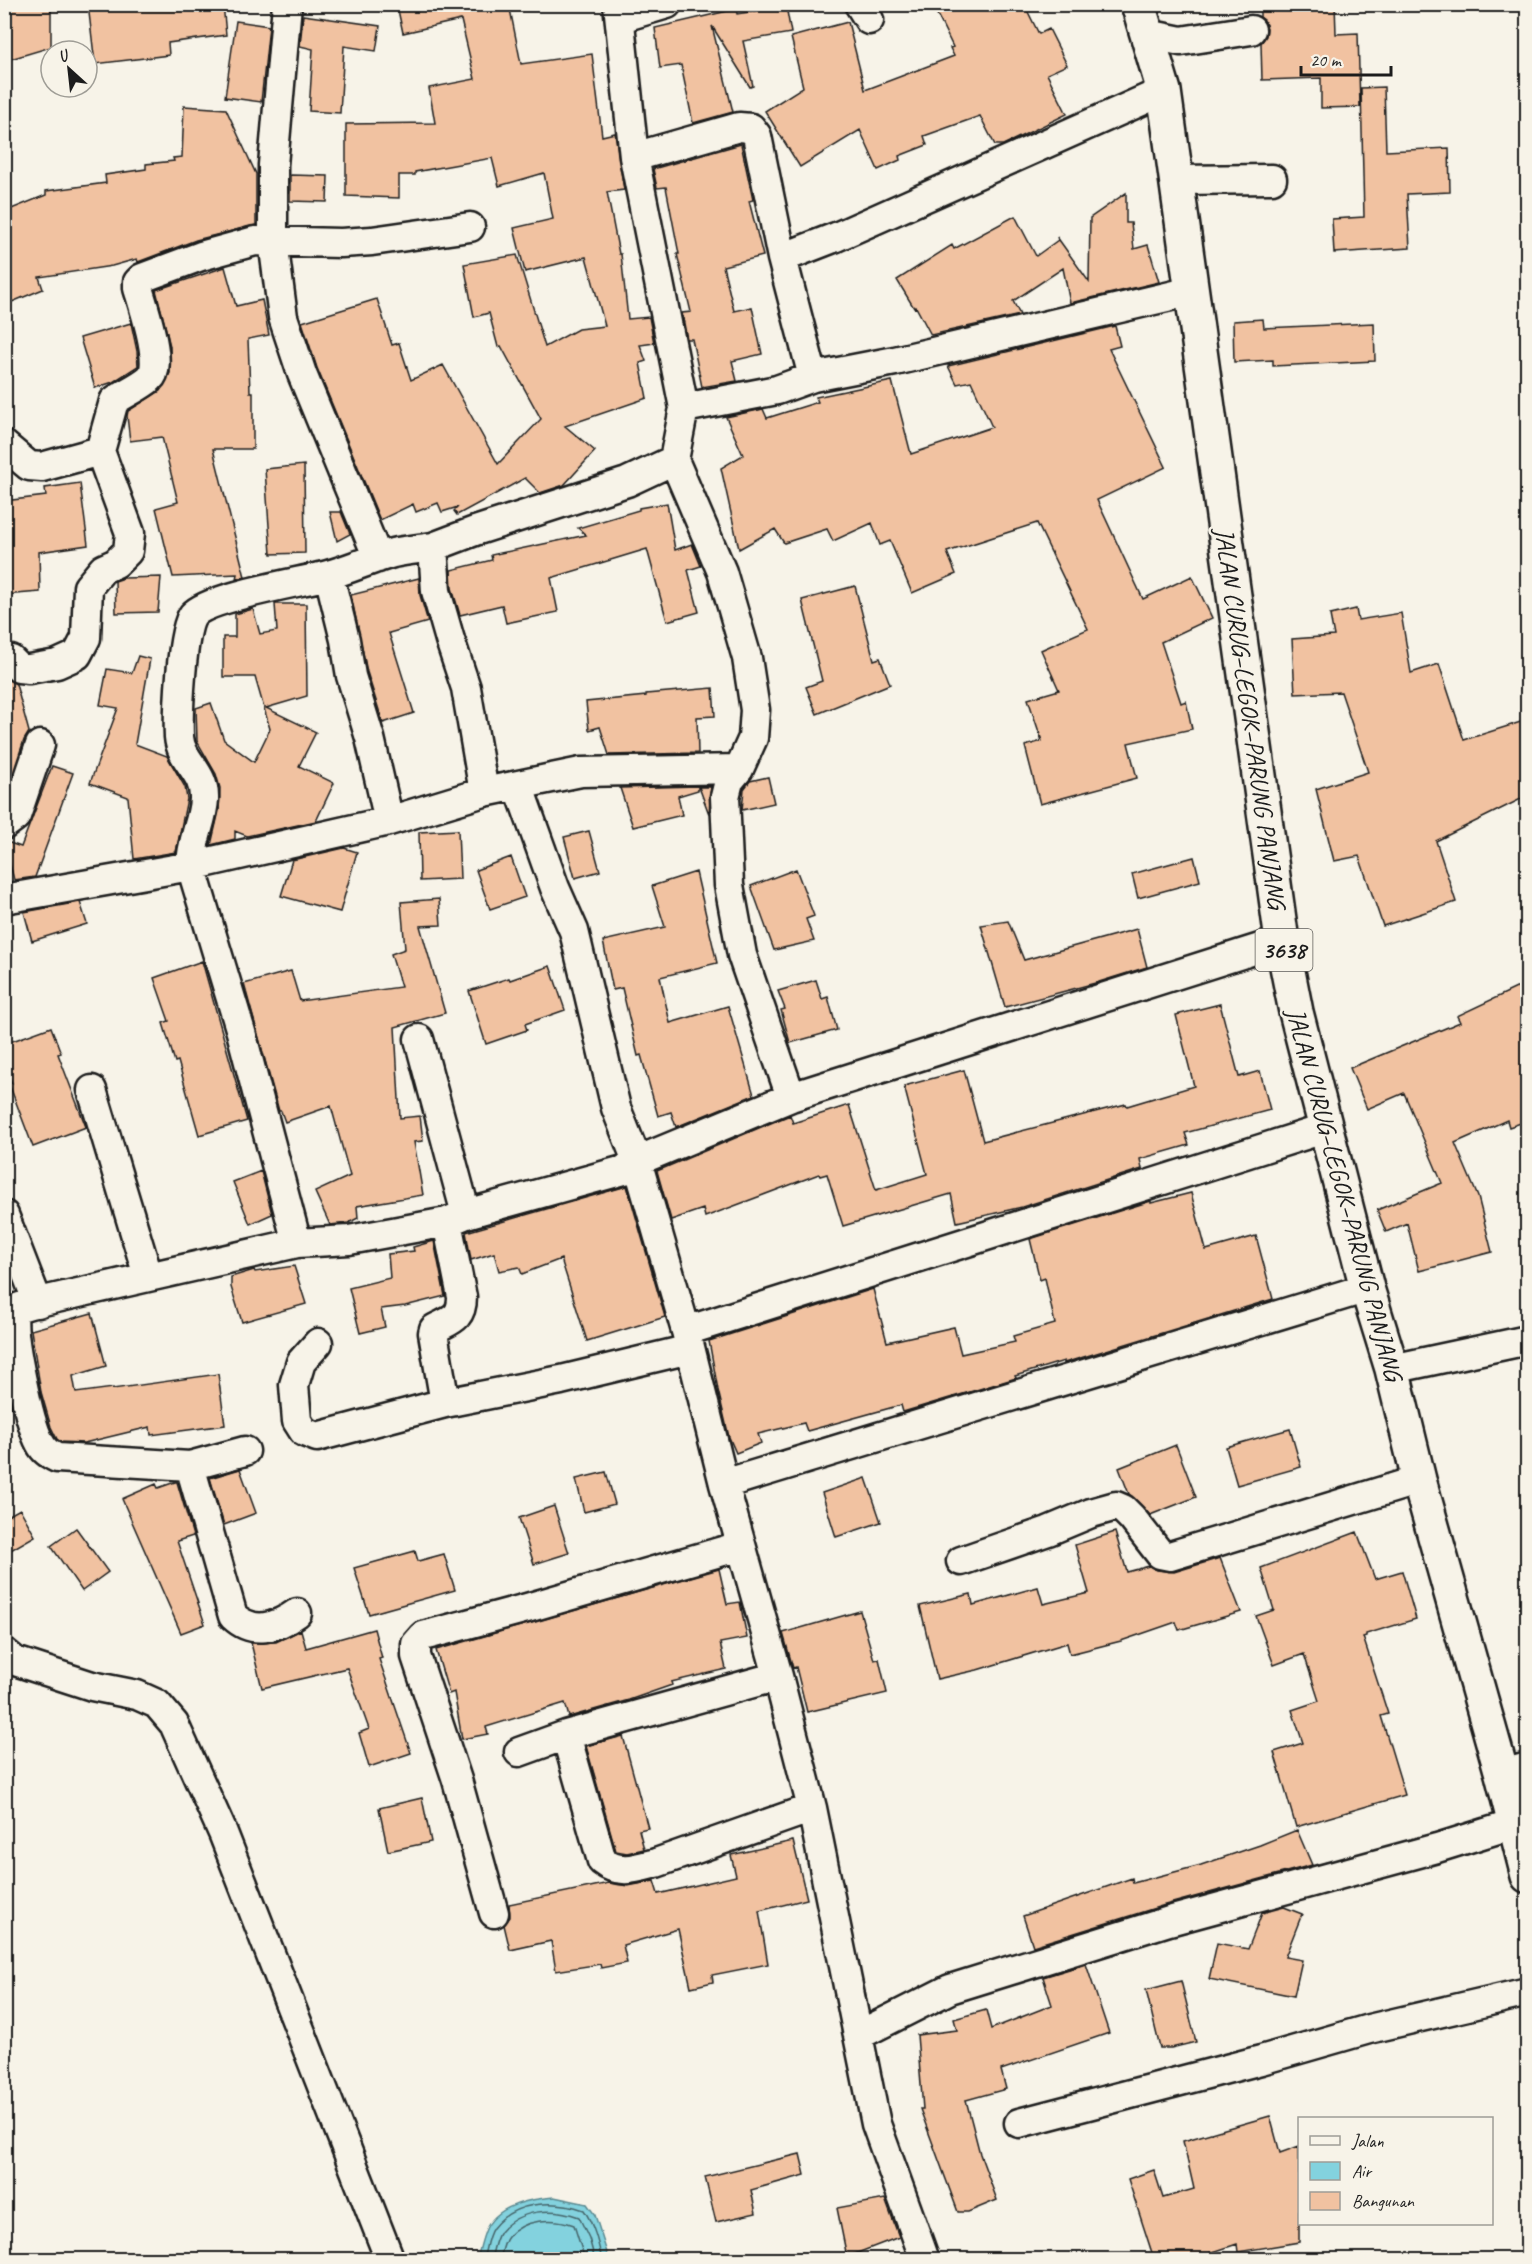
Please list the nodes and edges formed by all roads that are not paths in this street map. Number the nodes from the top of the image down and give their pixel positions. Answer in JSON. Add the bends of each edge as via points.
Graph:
{"nodes":[{"id":1,"x":287,"y":4,"type":"edge"},
{"id":2,"x":667,"y":4,"type":"edge"},
{"id":3,"x":619,"y":11,"type":"edge"},
{"id":4,"x":1143,"y":19,"type":"edge"},
{"id":5,"x":1251,"y":30,"type":"dead end"},
{"id":6,"x":1164,"y":91,"type":"junction"},
{"id":7,"x":634,"y":157,"type":"junction"},
{"id":8,"x":1272,"y":179,"type":"dead end"},
{"id":9,"x":1176,"y":180,"type":"junction"},
{"id":10,"x":470,"y":227,"type":"dead end"},
{"id":11,"x":273,"y":241,"type":"junction"},
{"id":12,"x":782,"y":258,"type":"junction"},
{"id":13,"x":1192,"y":291,"type":"junction"},
{"id":14,"x":813,"y":377,"type":"junction"},
{"id":15,"x":684,"y":408,"type":"junction"},
{"id":16,"x":4,"y":445,"type":"edge"},
{"id":17,"x":100,"y":451,"type":"junction"},
{"id":18,"x":674,"y":460,"type":"junction"},
{"id":19,"x":434,"y":547,"type":"junction"},
{"id":20,"x":378,"y":558,"type":"junction"},
{"id":21,"x":329,"y":575,"type":"junction"},
{"id":22,"x":11,"y":660,"type":"dead end"},
{"id":23,"x":40,"y":745,"type":"dead end"},
{"id":24,"x":739,"y":768,"type":"junction"},
{"id":25,"x":518,"y":785,"type":"junction"},
{"id":26,"x":484,"y":792,"type":"junction"},
{"id":27,"x":389,"y":821,"type":"junction"},
{"id":28,"x":4,"y":825,"type":"edge"},
{"id":29,"x":191,"y":866,"type":"junction"},
{"id":30,"x":4,"y":899,"type":"edge"},
{"id":31,"x":1282,"y":941,"type":"junction"},
{"id":32,"x":419,"y":1039,"type":"dead end"},
{"id":33,"x":92,"y":1090,"type":"dead end"},
{"id":34,"x":791,"y":1097,"type":"junction"},
{"id":35,"x":1327,"y":1128,"type":"junction"},
{"id":36,"x":637,"y":1161,"type":"junction"},
{"id":37,"x":4,"y":1215,"type":"edge"},
{"id":38,"x":456,"y":1218,"type":"junction"},
{"id":39,"x":297,"y":1243,"type":"junction"},
{"id":40,"x":148,"y":1276,"type":"junction"},
{"id":41,"x":1367,"y":1288,"type":"junction"},
{"id":42,"x":39,"y":1303,"type":"junction"},
{"id":43,"x":688,"y":1340,"type":"junction"},
{"id":44,"x":1527,"y":1340,"type":"edge"},
{"id":45,"x":318,"y":1343,"type":"dead end"},
{"id":46,"x":1392,"y":1369,"type":"junction"},
{"id":47,"x":445,"y":1403,"type":"junction"},
{"id":48,"x":245,"y":1451,"type":"dead end"},
{"id":49,"x":190,"y":1466,"type":"junction"},
{"id":50,"x":1419,"y":1480,"type":"junction"},
{"id":51,"x":724,"y":1484,"type":"junction"},
{"id":52,"x":740,"y":1546,"type":"junction"},
{"id":53,"x":961,"y":1561,"type":"dead end"},
{"id":54,"x":297,"y":1612,"type":"dead end"},
{"id":55,"x":4,"y":1652,"type":"edge"},
{"id":56,"x":778,"y":1676,"type":"junction"},
{"id":57,"x":566,"y":1735,"type":"junction"},
{"id":58,"x":519,"y":1752,"type":"dead end"},
{"id":59,"x":1515,"y":1771,"type":"edge"},
{"id":60,"x":812,"y":1808,"type":"junction"},
{"id":61,"x":1514,"y":1824,"type":"junction"},
{"id":62,"x":1527,"y":1876,"type":"edge"},
{"id":63,"x":494,"y":1913,"type":"dead end"},
{"id":64,"x":1527,"y":1992,"type":"edge"},
{"id":65,"x":859,"y":2035,"type":"junction"},
{"id":66,"x":1019,"y":2123,"type":"dead end"},
{"id":67,"x":390,"y":2259,"type":"edge"},
{"id":68,"x":925,"y":2259,"type":"edge"}],
"edges":[{"from":1,"to":11,"type":"street","via":[[273,165]]},
{"from":2,"to":3,"type":"street"},
{"from":3,"to":7,"type":"street"},
{"from":4,"to":5,"type":"street","via":[[1182,41]]},
{"from":4,"to":6,"type":"main road","name":"JALAN CURUG–LEGOK–PARUNG PANJANG","number":"3638"},
{"from":6,"to":9,"type":"main road","name":"JALAN CURUG–LEGOK–PARUNG PANJANG","number":"3638"},
{"from":6,"to":12,"type":"street"},
{"from":7,"to":12,"type":"street","via":[[751,128],[757,136]]},
{"from":7,"to":15,"type":"street"},
{"from":8,"to":9,"type":"street"},
{"from":9,"to":13,"type":"main road","name":"JALAN CURUG–LEGOK–PARUNG PANJANG","number":"3638"},
{"from":10,"to":11,"type":"street","via":[[372,241]]},
{"from":11,"to":17,"type":"street","via":[[255,241],[211,253],[138,282],[155,372],[114,401]]},
{"from":11,"to":20,"type":"street","via":[[283,317]]},
{"from":12,"to":14,"type":"street"},
{"from":13,"to":14,"type":"street"},
{"from":13,"to":31,"type":"main road","name":"JALAN CURUG–LEGOK–PARUNG PANJANG","number":"3638"},
{"from":14,"to":15,"type":"street","via":[[777,390]]},
{"from":15,"to":18,"type":"street"},
{"from":16,"to":17,"type":"street","via":[[29,466],[42,467]]},
{"from":17,"to":22,"type":"street","via":[[130,533],[128,551],[103,569],[88,587],[86,638],[76,655],[57,664],[29,669],[19,668]]},
{"from":18,"to":19,"type":"street","via":[[627,482]]},
{"from":18,"to":24,"type":"street","via":[[722,572],[747,658],[755,710],[753,738]]},
{"from":19,"to":20,"type":"street"},
{"from":19,"to":26,"type":"street","via":[[436,591],[466,688]]},
{"from":20,"to":21,"type":"street"},
{"from":21,"to":27,"type":"street"},
{"from":21,"to":29,"type":"street","via":[[254,591],[200,609],[191,618],[179,693],[179,738],[181,750],[201,780],[204,796],[191,849]]},
{"from":23,"to":28,"type":"street","via":[[16,816]]},
{"from":24,"to":25,"type":"street","via":[[581,772]]},
{"from":24,"to":34,"type":"street","via":[[729,781],[725,797],[729,885],[742,956]]},
{"from":25,"to":26,"type":"street"},
{"from":25,"to":36,"type":"street","via":[[574,931],[616,1108]]},
{"from":26,"to":27,"type":"street"},
{"from":27,"to":29,"type":"street"},
{"from":29,"to":30,"type":"street"},
{"from":29,"to":39,"type":"street","via":[[241,1032]]},
{"from":31,"to":34,"type":"street"},
{"from":31,"to":35,"type":"main road","name":"JALAN CURUG–LEGOK–PARUNG PANJANG","number":"3638"},
{"from":32,"to":38,"type":"street"},
{"from":33,"to":40,"type":"street"},
{"from":34,"to":36,"type":"street"},
{"from":35,"to":41,"type":"main road","name":"JALAN CURUG–LEGOK–PARUNG PANJANG","number":"3638"},
{"from":35,"to":43,"type":"street"},
{"from":36,"to":38,"type":"street","via":[[624,1170]]},
{"from":36,"to":43,"type":"street"},
{"from":37,"to":42,"type":"street"},
{"from":38,"to":39,"type":"street","via":[[349,1240]]},
{"from":38,"to":47,"type":"street","via":[[462,1308],[458,1316],[433,1333]]},
{"from":39,"to":40,"type":"street"},
{"from":40,"to":42,"type":"street"},
{"from":41,"to":46,"type":"main road","name":"JALAN CURUG–LEGOK–PARUNG PANJANG","number":"3638"},
{"from":41,"to":51,"type":"street"},
{"from":42,"to":49,"type":"street","via":[[14,1312],[13,1332],[27,1402],[46,1452],[57,1458]]},
{"from":43,"to":47,"type":"street","via":[[561,1380]]},
{"from":43,"to":51,"type":"street"},
{"from":44,"to":46,"type":"street"},
{"from":45,"to":47,"type":"street","via":[[301,1362],[294,1385],[297,1421],[304,1432],[316,1437]]},
{"from":46,"to":50,"type":"main road","name":"JALAN CURUG–LEGOK–PARUNG PANJANG","number":"3638"},
{"from":48,"to":49,"type":"street"},
{"from":49,"to":54,"type":"street","via":[[233,1616],[248,1627],[258,1628],[279,1623]]},
{"from":50,"to":53,"type":"street","via":[[1170,1556],[1160,1554],[1132,1518],[1116,1506]]},
{"from":50,"to":59,"type":"main road","name":"JALAN CURUG–LEGOK–PARUNG PANJANG","number":"3638"},
{"from":51,"to":52,"type":"street"},
{"from":52,"to":56,"type":"street"},
{"from":52,"to":63,"type":"street","via":[[423,1636],[416,1644],[416,1656],[457,1780]]},
{"from":55,"to":67,"type":"street","via":[[15,1661],[158,1704],[174,1724],[223,1833]]},
{"from":56,"to":57,"type":"street"},
{"from":56,"to":60,"type":"street"},
{"from":57,"to":58,"type":"street"},
{"from":57,"to":60,"type":"street","via":[[602,1861],[610,1868],[630,1869],[656,1863]]},
{"from":59,"to":61,"type":"main road","name":"JALAN CURUG–LEGOK–PARUNG PANJANG","number":"3638"},
{"from":60,"to":65,"type":"street"},
{"from":61,"to":62,"type":"main road","name":"JALAN CURUG–LEGOK–PARUNG PANJANG","number":"3638"},
{"from":61,"to":65,"type":"street","via":[[1169,1921],[950,1989]]},
{"from":64,"to":66,"type":"street","via":[[1370,2029]]},
{"from":65,"to":68,"type":"street","via":[[876,2124]]}]}
